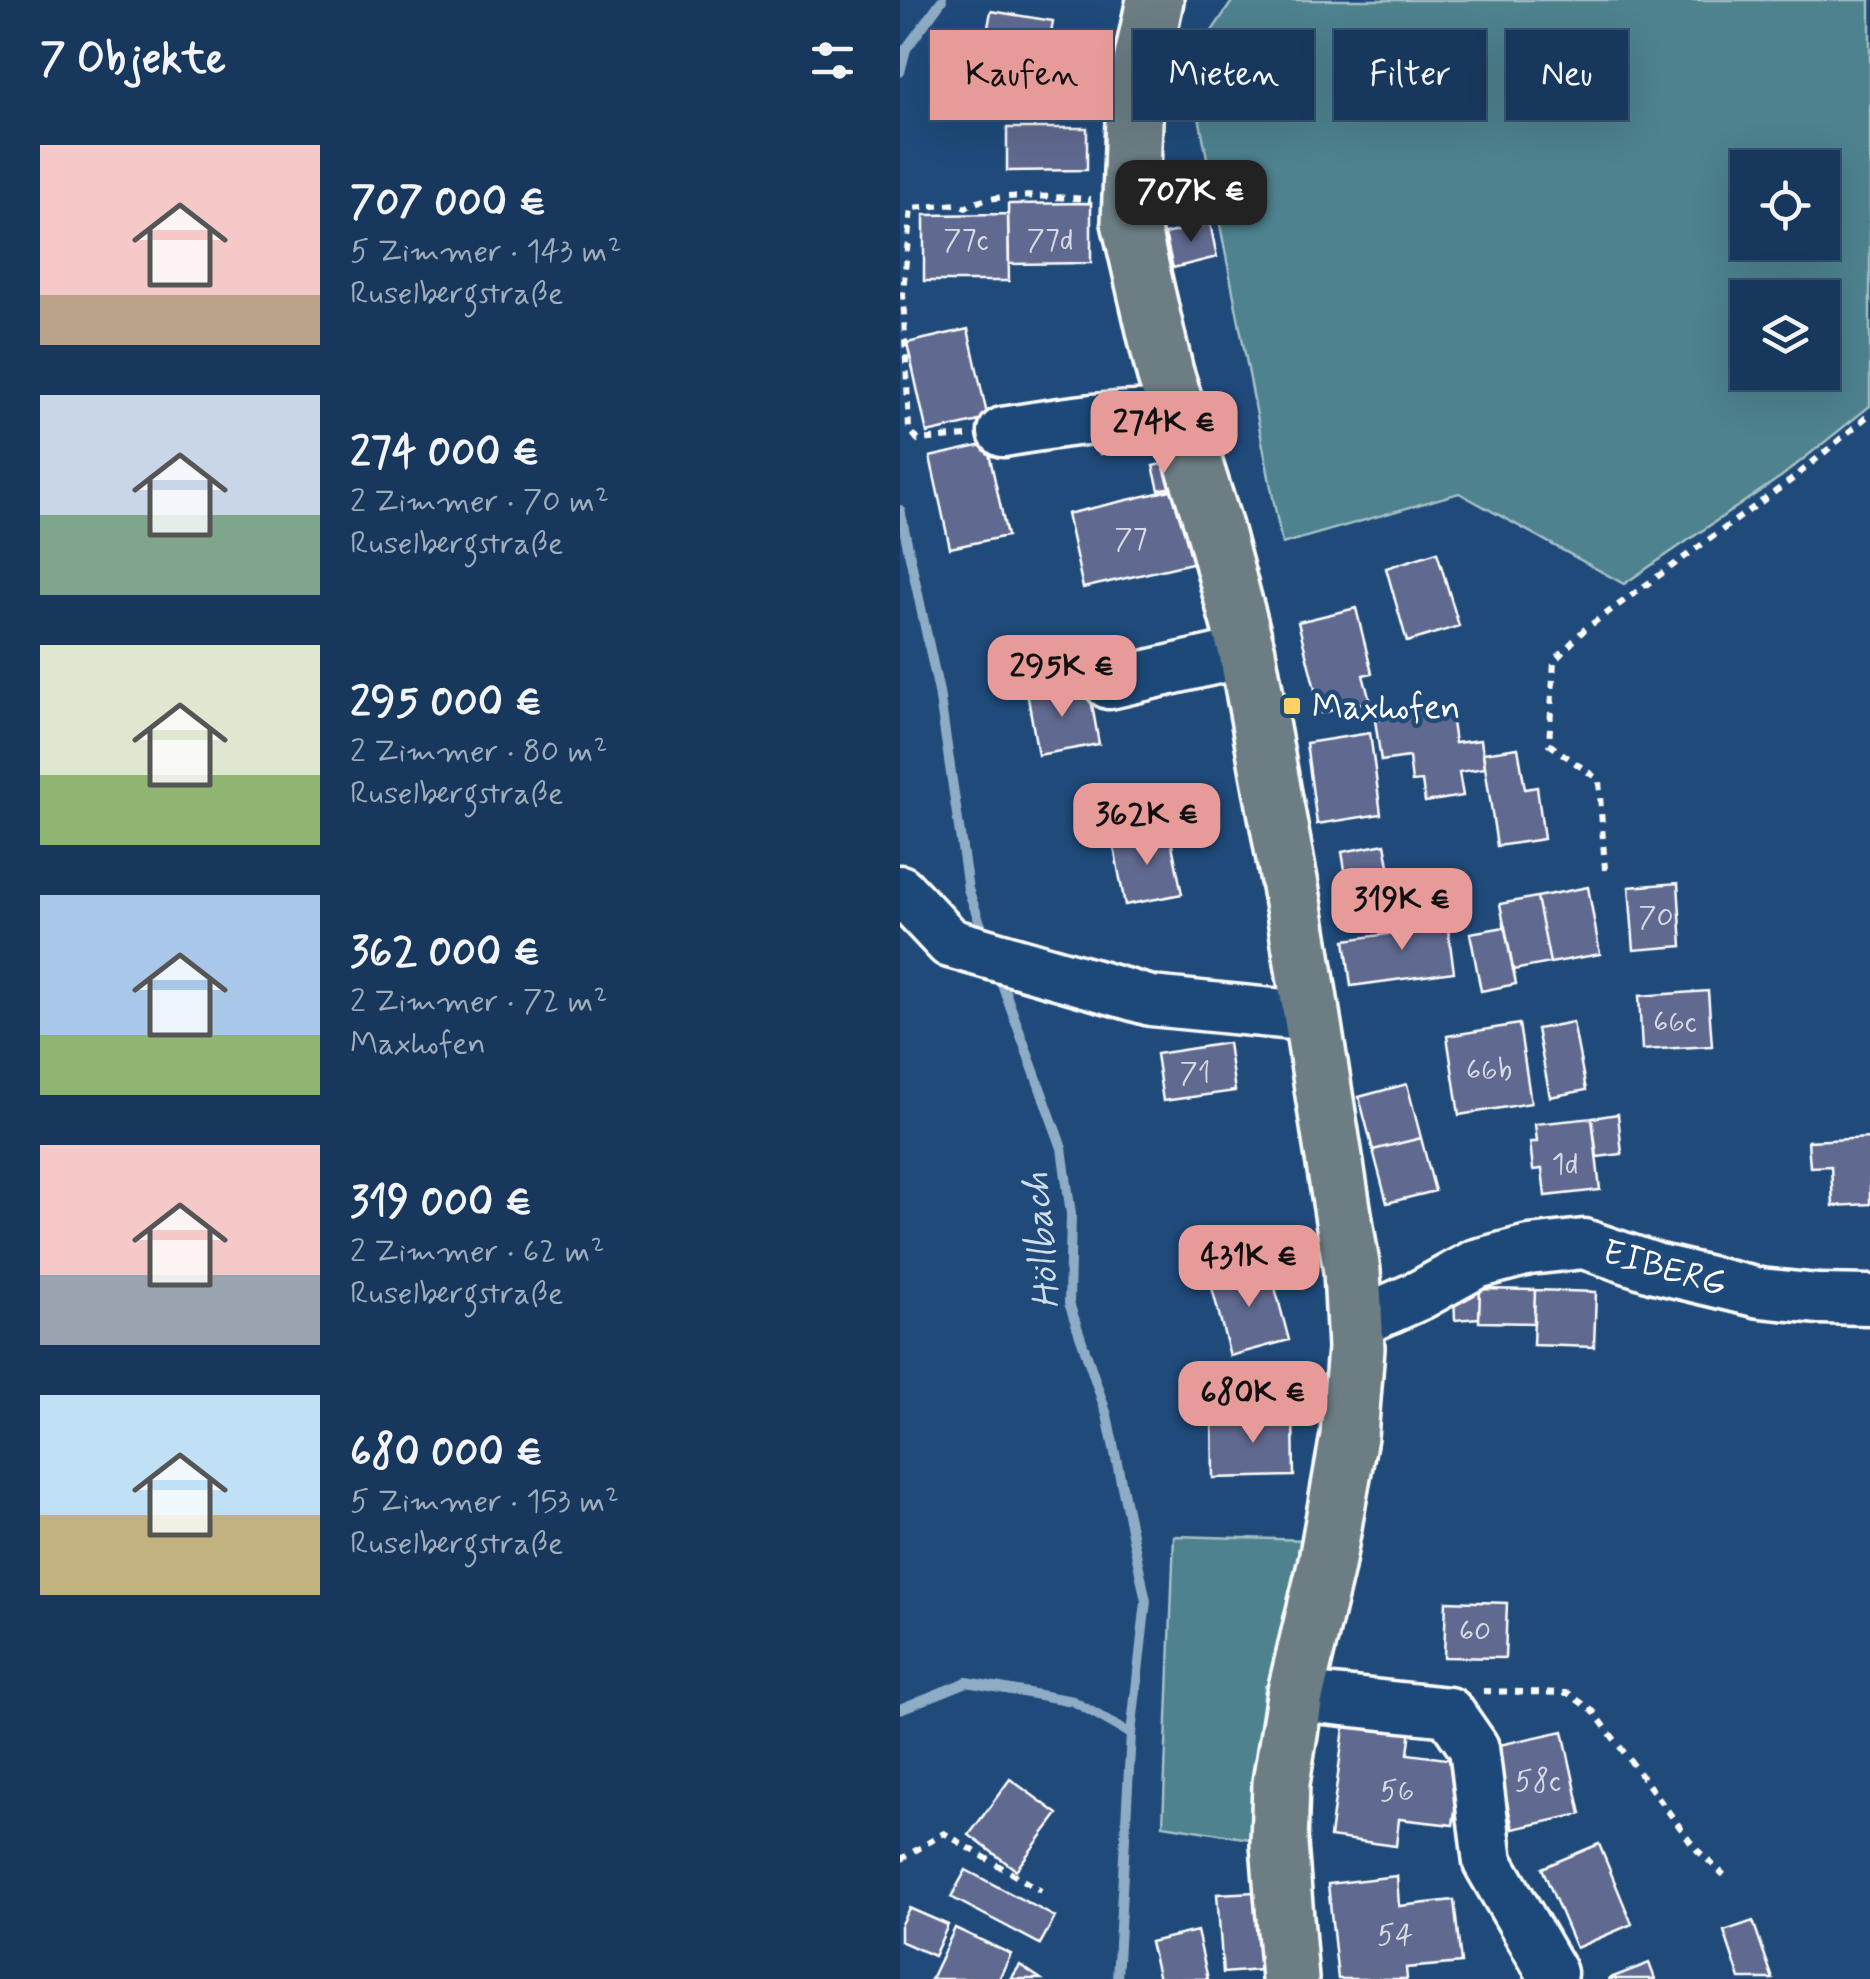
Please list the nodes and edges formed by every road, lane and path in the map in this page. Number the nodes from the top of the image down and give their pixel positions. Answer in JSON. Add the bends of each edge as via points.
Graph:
{"nodes":[{"id":1,"x":1154,"y":0,"type":"edge"},
{"id":2,"x":1130,"y":208,"type":"junction"},
{"id":3,"x":1870,"y":414,"type":"edge"},
{"id":4,"x":1180,"y":416,"type":"junction"},
{"id":5,"x":1003,"y":432,"type":"joint"},
{"id":6,"x":1247,"y":652,"type":"junction"},
{"id":7,"x":1110,"y":684,"type":"dead end"},
{"id":8,"x":1604,"y":870,"type":"dead end"},
{"id":9,"x":900,"y":890,"type":"edge"},
{"id":10,"x":1312,"y":1017,"type":"junction"},
{"id":11,"x":1870,"y":1300,"type":"edge"},
{"id":12,"x":1356,"y":1324,"type":"junction"},
{"id":13,"x":1295,"y":1696,"type":"junction"},
{"id":14,"x":1449,"y":1712,"type":"junction"},
{"id":15,"x":900,"y":1860,"type":"edge"},
{"id":16,"x":1724,"y":1876,"type":"dead end"},
{"id":17,"x":1041,"y":1891,"type":"dead end"},
{"id":18,"x":1552,"y":1974,"type":"dead end"},
{"id":19,"x":1290,"y":1979,"type":"edge"}],
"edges":[{"from":1,"to":2,"type":"main road","via":[[1135,96]]},
{"from":2,"to":4,"type":"main road"},
{"from":2,"to":5,"type":"path","via":[[1098,199],[1011,196],[966,208],[910,208],[902,292],[909,429],[918,440]]},
{"from":3,"to":8,"type":"path","via":[[1794,478],[1585,629],[1554,661],[1549,744],[1599,780]]},
{"from":4,"to":5,"type":"street","via":[[1094,417]]},
{"from":4,"to":6,"type":"main road"},
{"from":6,"to":7,"type":"street"},
{"from":6,"to":10,"type":"main road"},
{"from":9,"to":10,"type":"street","via":[[950,943],[1151,1001]]},
{"from":10,"to":12,"type":"main road"},
{"from":11,"to":12,"type":"street","name":"EIBERG","via":[[1760,1293],[1584,1244],[1476,1264]]},
{"from":12,"to":13,"type":"main road","via":[[1349,1436]]},
{"from":13,"to":14,"type":"street"},
{"from":13,"to":19,"type":"main road","via":[[1278,1844]]},
{"from":14,"to":16,"type":"path","via":[[1474,1691],[1568,1693],[1594,1712],[1697,1850]]},
{"from":14,"to":18,"type":"street","via":[[1474,1748],[1488,1862]]},
{"from":15,"to":17,"type":"path","via":[[944,1833]]}]}
